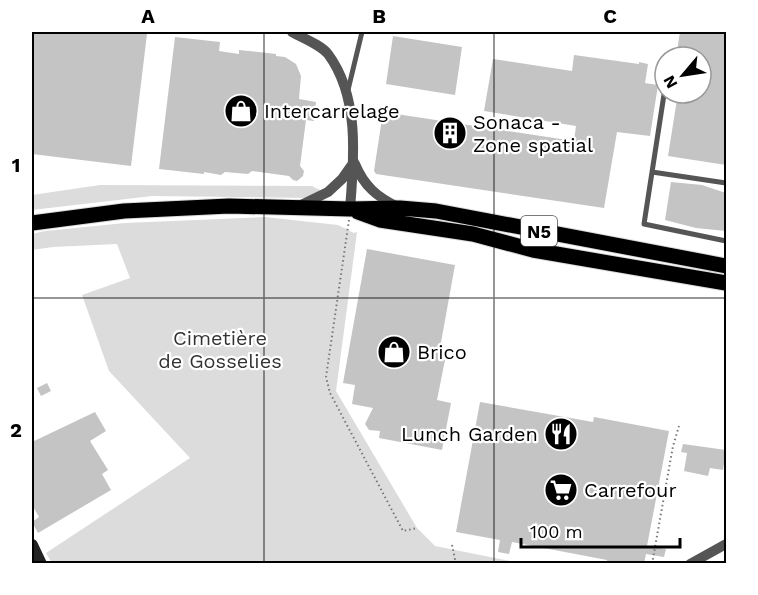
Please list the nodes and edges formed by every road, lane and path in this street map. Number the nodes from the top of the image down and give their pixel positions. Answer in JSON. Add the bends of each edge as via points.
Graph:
{"nodes":[{"id":1,"x":292,"y":32,"type":"edge"},
{"id":2,"x":362,"y":32,"type":"edge"},
{"id":3,"x":347,"y":92,"type":"junction"},
{"id":4,"x":662,"y":105,"type":"edge"},
{"id":5,"x":354,"y":161,"type":"junction"},
{"id":6,"x":652,"y":172,"type":"junction"},
{"id":7,"x":726,"y":183,"type":"edge"},
{"id":8,"x":294,"y":208,"type":"junction"},
{"id":9,"x":400,"y":208,"type":"junction"},
{"id":10,"x":350,"y":209,"type":"junction"},
{"id":11,"x":32,"y":223,"type":"edge"},
{"id":12,"x":726,"y":241,"type":"edge"},
{"id":13,"x":726,"y":266,"type":"edge"},
{"id":14,"x":726,"y":283,"type":"edge"},
{"id":15,"x":679,"y":426,"type":"dead end"},
{"id":16,"x":417,"y":528,"type":"dead end"},
{"id":17,"x":726,"y":544,"type":"edge"},
{"id":18,"x":32,"y":545,"type":"edge"},
{"id":19,"x":452,"y":545,"type":"dead end"},
{"id":20,"x":41,"y":564,"type":"edge"},
{"id":21,"x":456,"y":564,"type":"edge"},
{"id":22,"x":652,"y":564,"type":"edge"},
{"id":23,"x":690,"y":564,"type":"edge"}],
"edges":[{"from":1,"to":3,"type":"street","via":[[327,52]]},
{"from":2,"to":3,"type":"lane"},
{"from":3,"to":5,"type":"street"},
{"from":4,"to":6,"type":"lane"},
{"from":5,"to":8,"type":"street","via":[[328,192]]},
{"from":5,"to":9,"type":"street","via":[[367,186]]},
{"from":5,"to":10,"type":"street"},
{"from":6,"to":7,"type":"lane"},
{"from":6,"to":12,"type":"lane","via":[[644,224]]},
{"from":8,"to":10,"type":"main road","number":"N5"},
{"from":8,"to":11,"type":"main road","number":"N5","via":[[124,211]]},
{"from":9,"to":10,"type":"main road","number":"N5"},
{"from":9,"to":13,"type":"main road","number":"N5","via":[[436,211]]},
{"from":10,"to":14,"type":"main road","number":"N5","via":[[380,220]]},
{"from":10,"to":16,"type":"path","via":[[326,377],[330,393],[402,531]]},
{"from":15,"to":22,"type":"path"},
{"from":17,"to":23,"type":"street"},
{"from":18,"to":20,"type":"main road"},
{"from":19,"to":21,"type":"path"}]}
